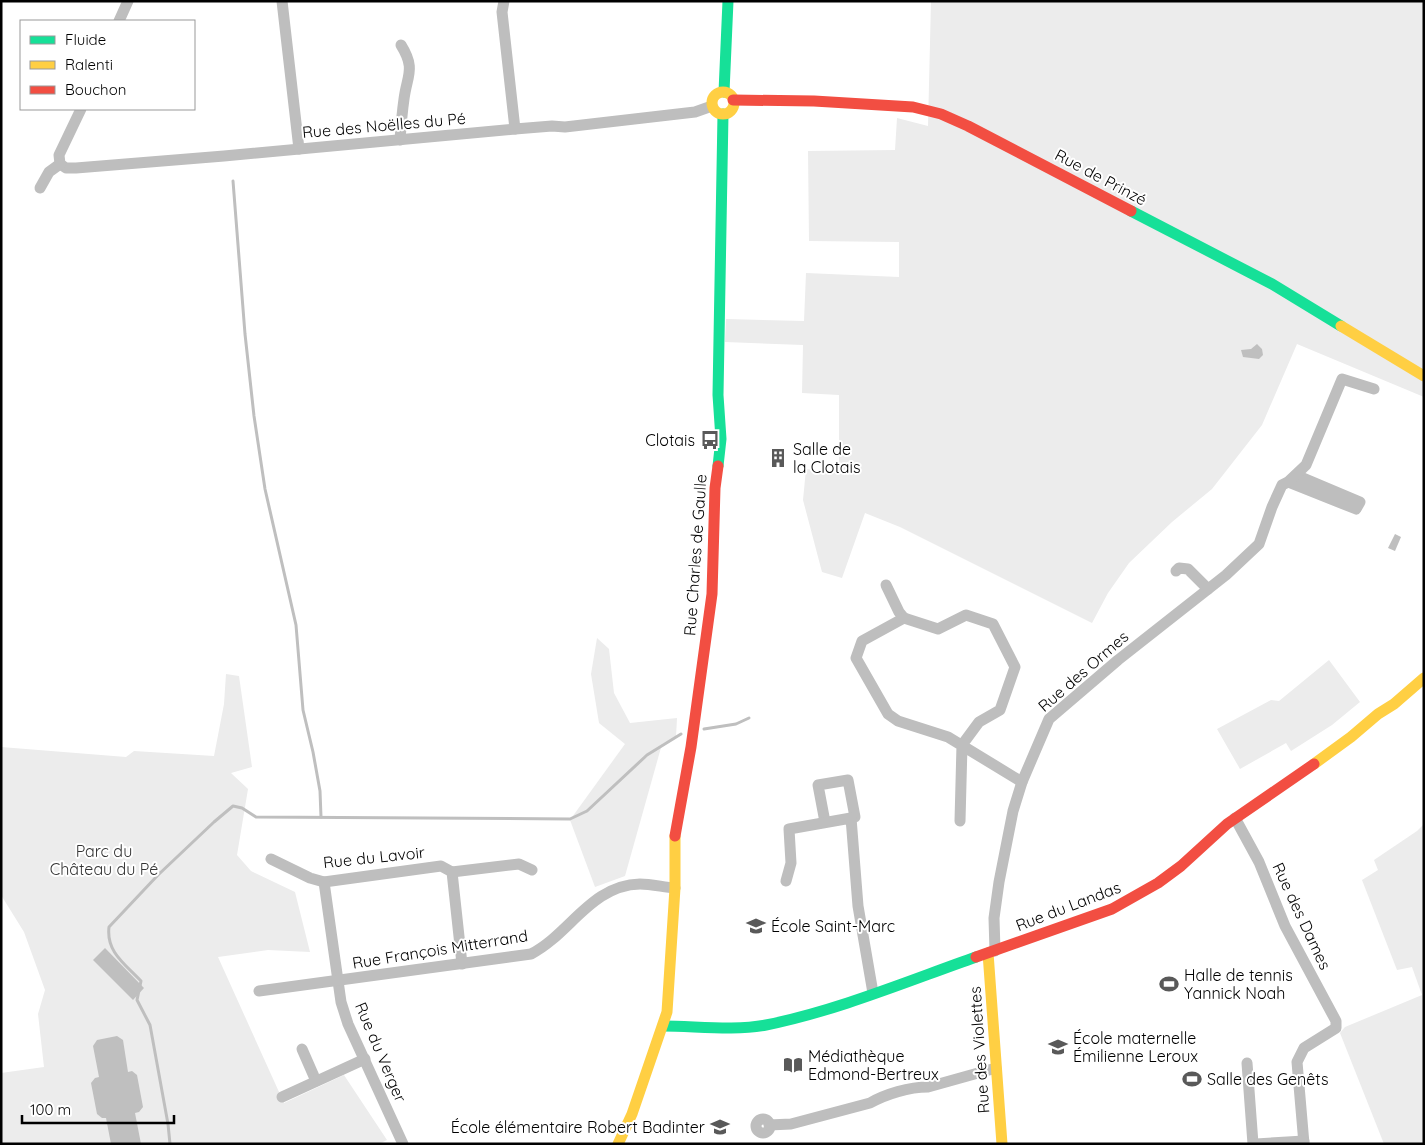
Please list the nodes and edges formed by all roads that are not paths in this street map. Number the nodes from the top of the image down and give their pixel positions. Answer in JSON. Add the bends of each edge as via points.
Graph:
{"nodes":[{"id":1,"x":128,"y":1,"type":"edge"},
{"id":2,"x":282,"y":1,"type":"edge"},
{"id":3,"x":504,"y":1,"type":"edge"},
{"id":4,"x":728,"y":1,"type":"edge"},
{"id":5,"x":119,"y":20,"type":"edge"},
{"id":6,"x":401,"y":46,"type":"dead end"},
{"id":7,"x":724,"y":92,"type":"junction"},
{"id":8,"x":733,"y":100,"type":"junction"},
{"id":9,"x":712,"y":106,"type":"junction"},
{"id":10,"x":81,"y":110,"type":"edge"},
{"id":11,"x":723,"y":114,"type":"junction"},
{"id":12,"x":515,"y":129,"type":"junction"},
{"id":13,"x":400,"y":140,"type":"junction"},
{"id":14,"x":299,"y":149,"type":"junction"},
{"id":15,"x":60,"y":164,"type":"junction"},
{"id":16,"x":40,"y":188,"type":"dead end"},
{"id":17,"x":1424,"y":376,"type":"edge"},
{"id":18,"x":1374,"y":389,"type":"dead end"},
{"id":19,"x":1292,"y":479,"type":"junction"},
{"id":20,"x":1176,"y":571,"type":"dead end"},
{"id":21,"x":886,"y":585,"type":"dead end"},
{"id":22,"x":1208,"y":589,"type":"junction"},
{"id":23,"x":904,"y":618,"type":"junction"},
{"id":24,"x":1424,"y":678,"type":"edge"},
{"id":25,"x":962,"y":745,"type":"junction"},
{"id":26,"x":1022,"y":782,"type":"junction"},
{"id":27,"x":851,"y":818,"type":"junction"},
{"id":28,"x":1235,"y":818,"type":"junction"},
{"id":29,"x":960,"y":821,"type":"dead end"},
{"id":30,"x":825,"y":822,"type":"junction"},
{"id":31,"x":271,"y":859,"type":"dead end"},
{"id":32,"x":532,"y":870,"type":"dead end"},
{"id":33,"x":452,"y":872,"type":"junction"},
{"id":34,"x":786,"y":881,"type":"dead end"},
{"id":35,"x":324,"y":882,"type":"junction"},
{"id":36,"x":675,"y":888,"type":"junction"},
{"id":37,"x":992,"y":952,"type":"junction"},
{"id":38,"x":462,"y":964,"type":"junction"},
{"id":39,"x":338,"y":980,"type":"junction"},
{"id":40,"x":259,"y":991,"type":"dead end"},
{"id":41,"x":873,"y":993,"type":"junction"},
{"id":42,"x":663,"y":1026,"type":"junction"},
{"id":43,"x":302,"y":1049,"type":"dead end"},
{"id":44,"x":365,"y":1059,"type":"junction"},
{"id":45,"x":1248,"y":1063,"type":"dead end"},
{"id":46,"x":996,"y":1068,"type":"junction"},
{"id":47,"x":316,"y":1081,"type":"junction"},
{"id":48,"x":282,"y":1097,"type":"dead end"},
{"id":49,"x":766,"y":1134,"type":"edge"},
{"id":50,"x":1304,"y":1142,"type":"edge"},
{"id":51,"x":403,"y":1144,"type":"edge"},
{"id":52,"x":618,"y":1144,"type":"edge"},
{"id":53,"x":1002,"y":1144,"type":"edge"},
{"id":54,"x":1252,"y":1144,"type":"edge"},
{"id":55,"x":1256,"y":1144,"type":"edge"}],
"edges":[{"from":1,"to":5,"type":"street"},
{"from":2,"to":14,"type":"street"},
{"from":3,"to":12,"type":"street","via":[[502,12]]},
{"from":4,"to":7,"type":"street"},
{"from":6,"to":13,"type":"street","via":[[408,57],[410,71]]},
{"from":7,"to":8,"type":"street"},
{"from":7,"to":9,"type":"street","via":[[713,97]]},
{"from":8,"to":11,"type":"street","via":[[731,109]]},
{"from":8,"to":17,"type":"street","name":"Rue de Prinzé","via":[[913,107],[941,114],[1272,284]]},
{"from":9,"to":11,"type":"street"},
{"from":9,"to":12,"type":"street","name":"Rue des Noëlles du Pé","via":[[696,112]]},
{"from":10,"to":15,"type":"street","via":[[59,155]]},
{"from":11,"to":36,"type":"street","name":"Rue Charles de Gaulle","via":[[718,395],[721,440],[715,488],[712,594],[691,747],[676,822]]},
{"from":12,"to":13,"type":"street","name":"Rue des Noëlles du Pé"},
{"from":13,"to":14,"type":"street","name":"Rue des Noëlles du Pé"},
{"from":14,"to":15,"type":"street","name":"Rue des Noëlles du Pé","via":[[76,168]]},
{"from":15,"to":16,"type":"street","via":[[49,172]]},
{"from":18,"to":19,"type":"street","name":"Rue des Ormes","via":[[1342,379],[1306,466]]},
{"from":19,"to":19,"type":"street","via":[[1360,502],[1356,509]]},
{"from":19,"to":22,"type":"street","name":"Rue des Ormes","via":[[1282,485],[1259,544]]},
{"from":20,"to":22,"type":"street","via":[[1188,569]]},
{"from":21,"to":23,"type":"street"},
{"from":22,"to":26,"type":"street","name":"Rue des Ormes","via":[[1049,719]]},
{"from":23,"to":25,"type":"street","via":[[862,641],[856,658],[888,714],[903,724],[934,732]]},
{"from":23,"to":25,"type":"street","via":[[938,629],[966,615],[993,624],[1015,667],[1000,710],[979,722]]},
{"from":24,"to":28,"type":"street","name":"Rue du Landas","via":[[1351,737]]},
{"from":25,"to":26,"type":"street"},
{"from":25,"to":29,"type":"street"},
{"from":26,"to":37,"type":"street","name":"Rue des Ormes","via":[[998,882]]},
{"from":27,"to":30,"type":"street"},
{"from":27,"to":30,"type":"street","via":[[855,817],[848,780],[818,785]]},
{"from":27,"to":41,"type":"street","via":[[858,906]]},
{"from":28,"to":37,"type":"street","name":"Rue du Landas","via":[[1181,866],[1132,899]]},
{"from":28,"to":50,"type":"street","name":"Rue des Dames","via":[[1259,862],[1285,926],[1336,1021],[1336,1028],[1304,1048],[1297,1062]]},
{"from":30,"to":34,"type":"street","via":[[789,829],[791,863]]},
{"from":31,"to":35,"type":"street","name":"Rue du Lavoir"},
{"from":32,"to":33,"type":"street","name":"Rue du Lavoir","via":[[519,864]]},
{"from":33,"to":35,"type":"street","name":"Rue du Lavoir","via":[[441,866]]},
{"from":33,"to":38,"type":"street"},
{"from":35,"to":39,"type":"street","name":"Rue du Verger"},
{"from":36,"to":38,"type":"street","name":"Rue François Mitterrand","via":[[639,884],[612,889],[592,902],[553,941],[531,954]]},
{"from":36,"to":42,"type":"street","name":"Rue Charles de Gaulle","via":[[667,1012]]},
{"from":37,"to":41,"type":"street","name":"Rue du Landas"},
{"from":37,"to":46,"type":"street","name":"Rue des Violettes"},
{"from":38,"to":39,"type":"street","name":"Rue François Mitterrand"},
{"from":39,"to":40,"type":"street","name":"Rue François Mitterrand"},
{"from":39,"to":44,"type":"street","name":"Rue du Verger","via":[[348,1024]]},
{"from":41,"to":42,"type":"street","name":"Rue du Landas","via":[[765,1025]]},
{"from":42,"to":52,"type":"street","name":"Rue Charles de Gaulle"},
{"from":43,"to":47,"type":"street"},
{"from":44,"to":47,"type":"street"},
{"from":44,"to":51,"type":"street","name":"Rue du Verger"},
{"from":45,"to":54,"type":"street"},
{"from":46,"to":49,"type":"street","via":[[879,1098]]},
{"from":46,"to":53,"type":"street","name":"Rue des Violettes"},
{"from":47,"to":48,"type":"street"},
{"from":50,"to":55,"type":"street"}]}
